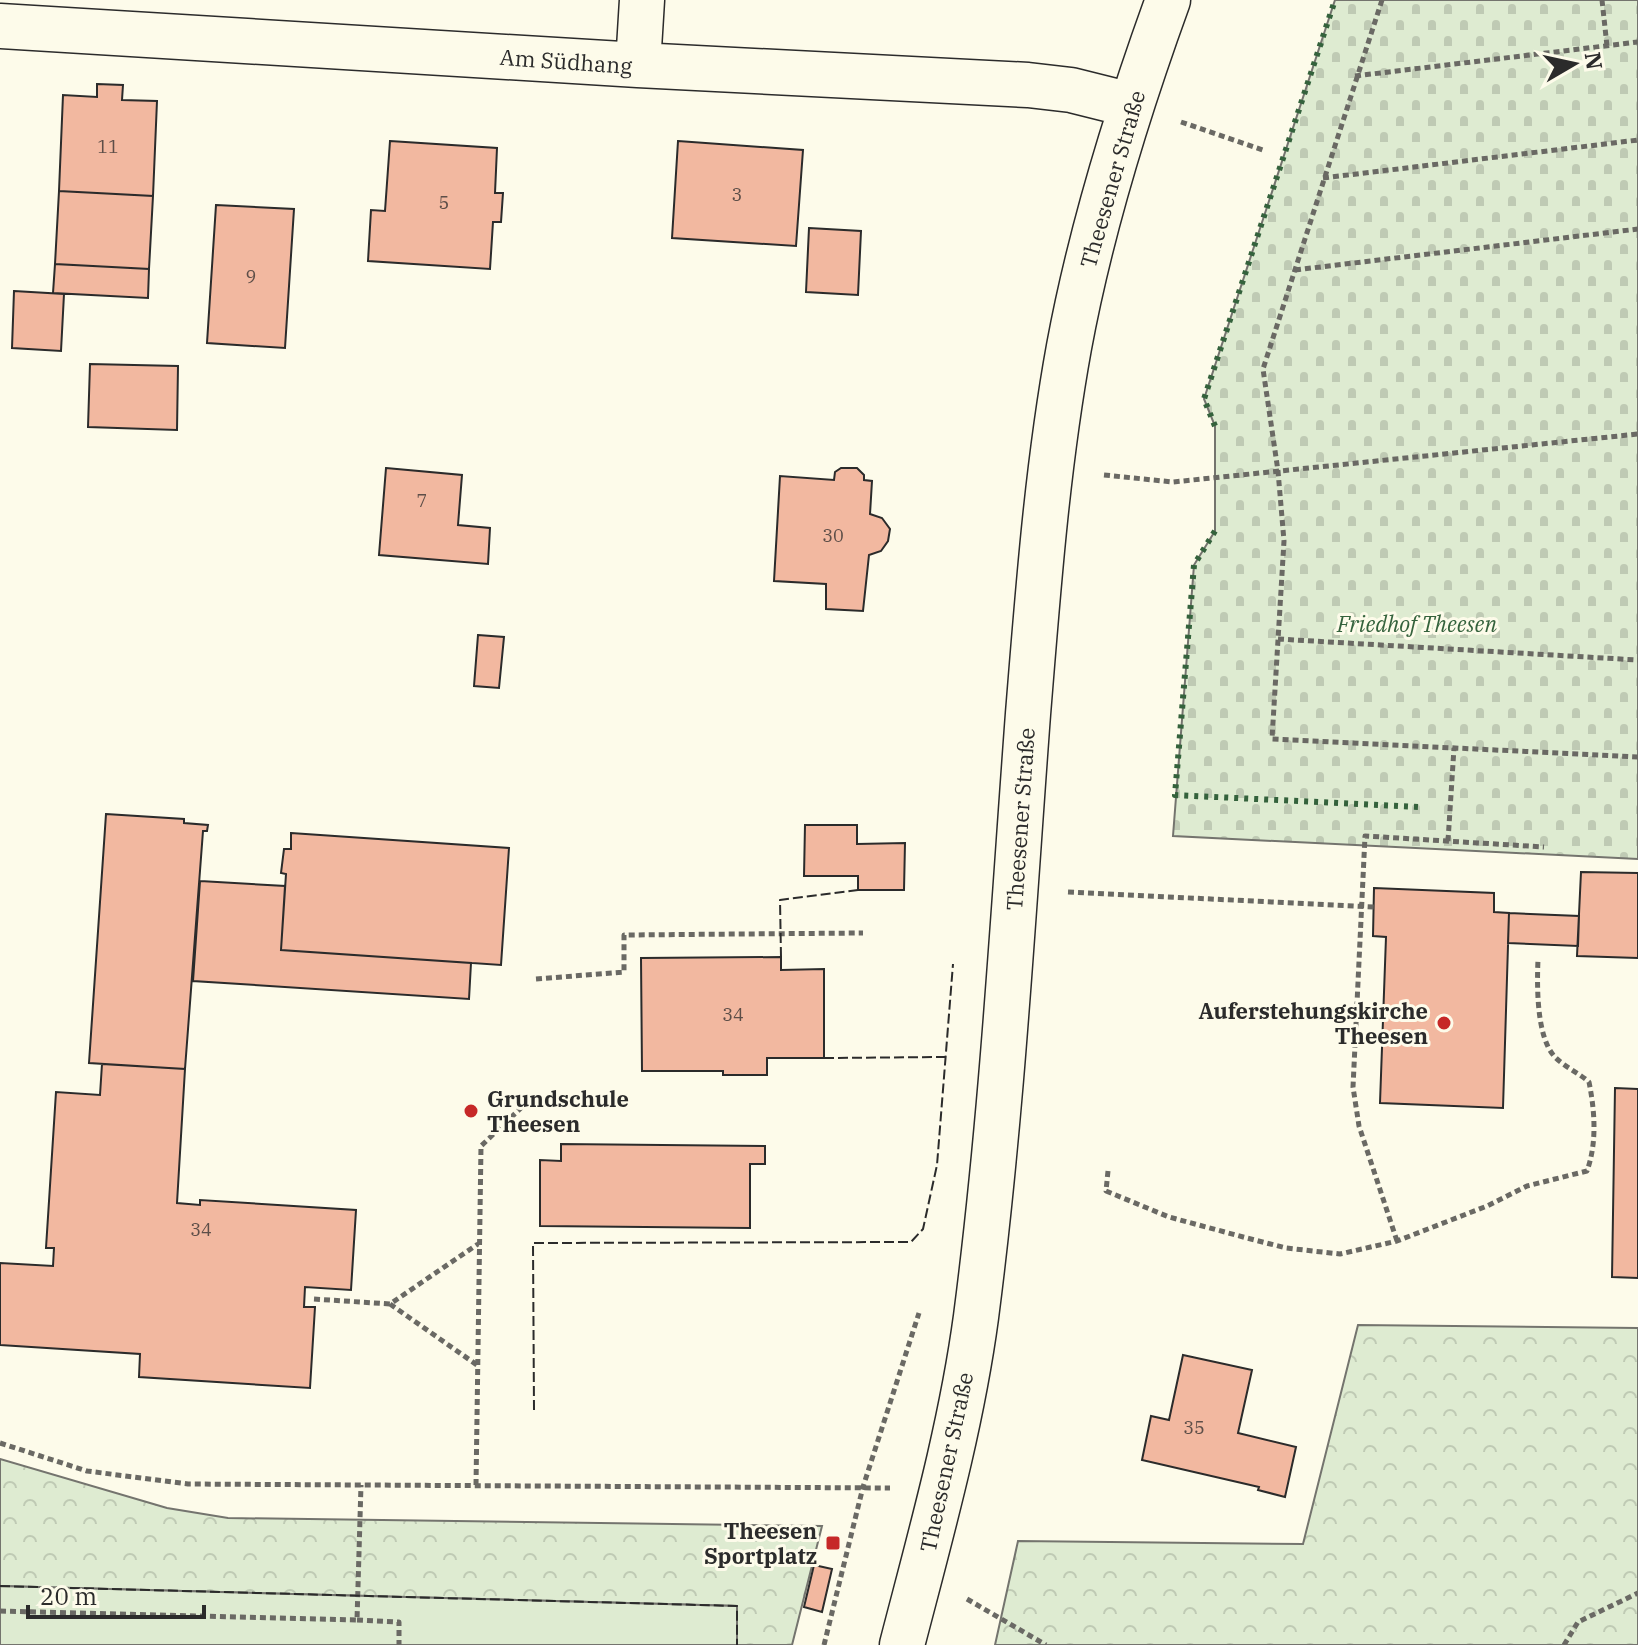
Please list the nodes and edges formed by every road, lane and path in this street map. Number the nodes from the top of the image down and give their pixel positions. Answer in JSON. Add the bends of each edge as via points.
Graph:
{"nodes":[{"id":1,"x":642,"y":0,"type":"edge"},
{"id":2,"x":1168,"y":0,"type":"edge"},
{"id":3,"x":1382,"y":0,"type":"edge"},
{"id":4,"x":1602,"y":0,"type":"edge"},
{"id":5,"x":0,"y":26,"type":"edge"},
{"id":6,"x":1638,"y":42,"type":"edge"},
{"id":7,"x":1607,"y":46,"type":"junction"},
{"id":8,"x":638,"y":65,"type":"junction"},
{"id":9,"x":1355,"y":76,"type":"junction"},
{"id":10,"x":1131,"y":105,"type":"junction"},
{"id":11,"x":1638,"y":140,"type":"edge"},
{"id":12,"x":1263,"y":150,"type":"dead end"},
{"id":13,"x":1323,"y":178,"type":"junction"},
{"id":14,"x":1638,"y":229,"type":"edge"},
{"id":15,"x":1295,"y":270,"type":"junction"},
{"id":16,"x":1638,"y":434,"type":"edge"},
{"id":17,"x":1051,"y":470,"type":"junction"},
{"id":18,"x":1278,"y":471,"type":"junction"},
{"id":19,"x":1278,"y":639,"type":"junction"},
{"id":20,"x":1638,"y":660,"type":"edge"},
{"id":21,"x":1454,"y":748,"type":"junction"},
{"id":22,"x":1638,"y":757,"type":"edge"},
{"id":23,"x":1448,"y":841,"type":"junction"},
{"id":24,"x":1544,"y":847,"type":"dead end"},
{"id":25,"x":1015,"y":889,"type":"junction"},
{"id":26,"x":1360,"y":906,"type":"junction"},
{"id":27,"x":1374,"y":907,"type":"dead end"},
{"id":28,"x":863,"y":933,"type":"dead end"},
{"id":29,"x":1538,"y":959,"type":"dead end"},
{"id":30,"x":536,"y":979,"type":"dead end"},
{"id":31,"x":523,"y":1106,"type":"dead end"},
{"id":32,"x":1108,"y":1171,"type":"dead end"},
{"id":33,"x":1397,"y":1241,"type":"junction"},
{"id":34,"x":479,"y":1243,"type":"junction"},
{"id":35,"x":314,"y":1299,"type":"dead end"},
{"id":36,"x":390,"y":1304,"type":"junction"},
{"id":37,"x":920,"y":1309,"type":"dead end"},
{"id":38,"x":478,"y":1366,"type":"junction"},
{"id":39,"x":0,"y":1443,"type":"edge"},
{"id":40,"x":361,"y":1485,"type":"junction"},
{"id":41,"x":476,"y":1485,"type":"junction"},
{"id":42,"x":863,"y":1487,"type":"junction"},
{"id":43,"x":942,"y":1490,"type":"junction"},
{"id":44,"x":921,"y":1571,"type":"junction"},
{"id":45,"x":1638,"y":1593,"type":"edge"},
{"id":46,"x":0,"y":1611,"type":"edge"},
{"id":47,"x":357,"y":1620,"type":"junction"},
{"id":48,"x":399,"y":1645,"type":"edge"},
{"id":49,"x":824,"y":1645,"type":"edge"},
{"id":50,"x":902,"y":1645,"type":"edge"},
{"id":51,"x":1046,"y":1645,"type":"edge"},
{"id":52,"x":1564,"y":1645,"type":"edge"}],
"edges":[{"from":1,"to":8,"type":"street"},
{"from":2,"to":10,"type":"street","name":"Theesener Straße"},
{"from":3,"to":9,"type":"path"},
{"from":4,"to":7,"type":"path"},
{"from":5,"to":8,"type":"street","name":"Am Südhang"},
{"from":6,"to":7,"type":"path"},
{"from":7,"to":9,"type":"path"},
{"from":8,"to":10,"type":"street","name":"Am Südhang","via":[[1028,85]]},
{"from":9,"to":13,"type":"path"},
{"from":10,"to":12,"type":"path"},
{"from":10,"to":17,"type":"street","name":"Theesener Straße","via":[[1093,235]]},
{"from":11,"to":13,"type":"path"},
{"from":13,"to":15,"type":"path"},
{"from":14,"to":15,"type":"path"},
{"from":15,"to":18,"type":"path","via":[[1263,369]]},
{"from":16,"to":18,"type":"path"},
{"from":17,"to":18,"type":"path","via":[[1173,482]]},
{"from":17,"to":25,"type":"street","name":"Theesener Straße"},
{"from":18,"to":19,"type":"path","via":[[1284,541]]},
{"from":19,"to":20,"type":"path"},
{"from":19,"to":21,"type":"path","via":[[1272,739]]},
{"from":21,"to":22,"type":"path"},
{"from":21,"to":23,"type":"path"},
{"from":23,"to":24,"type":"path"},
{"from":23,"to":26,"type":"path","via":[[1365,836]]},
{"from":25,"to":26,"type":"path"},
{"from":25,"to":43,"type":"street","name":"Theesener Straße","via":[[981,1278]]},
{"from":26,"to":27,"type":"path"},
{"from":26,"to":33,"type":"path","via":[[1353,1087],[1359,1126]]},
{"from":28,"to":30,"type":"path","via":[[624,935],[624,972]]},
{"from":29,"to":33,"type":"path","via":[[1543,1030],[1554,1056],[1589,1082],[1594,1152],[1587,1171],[1527,1186]]},
{"from":31,"to":34,"type":"path","via":[[481,1146]]},
{"from":32,"to":33,"type":"path","via":[[1106,1191],[1169,1217],[1286,1248],[1340,1254]]},
{"from":34,"to":36,"type":"path"},
{"from":34,"to":38,"type":"path"},
{"from":35,"to":36,"type":"path"},
{"from":36,"to":38,"type":"path"},
{"from":37,"to":42,"type":"path"},
{"from":38,"to":41,"type":"path"},
{"from":39,"to":40,"type":"path","via":[[87,1471],[188,1484]]},
{"from":40,"to":41,"type":"path"},
{"from":40,"to":47,"type":"path"},
{"from":41,"to":42,"type":"path"},
{"from":42,"to":43,"type":"path"},
{"from":42,"to":49,"type":"path"},
{"from":43,"to":44,"type":"street","name":"Theesener Straße"},
{"from":44,"to":50,"type":"street","name":"Theesener Straße"},
{"from":44,"to":51,"type":"path"},
{"from":45,"to":52,"type":"path","via":[[1578,1622]]},
{"from":46,"to":47,"type":"path"},
{"from":47,"to":48,"type":"path","via":[[399,1622]]}]}
